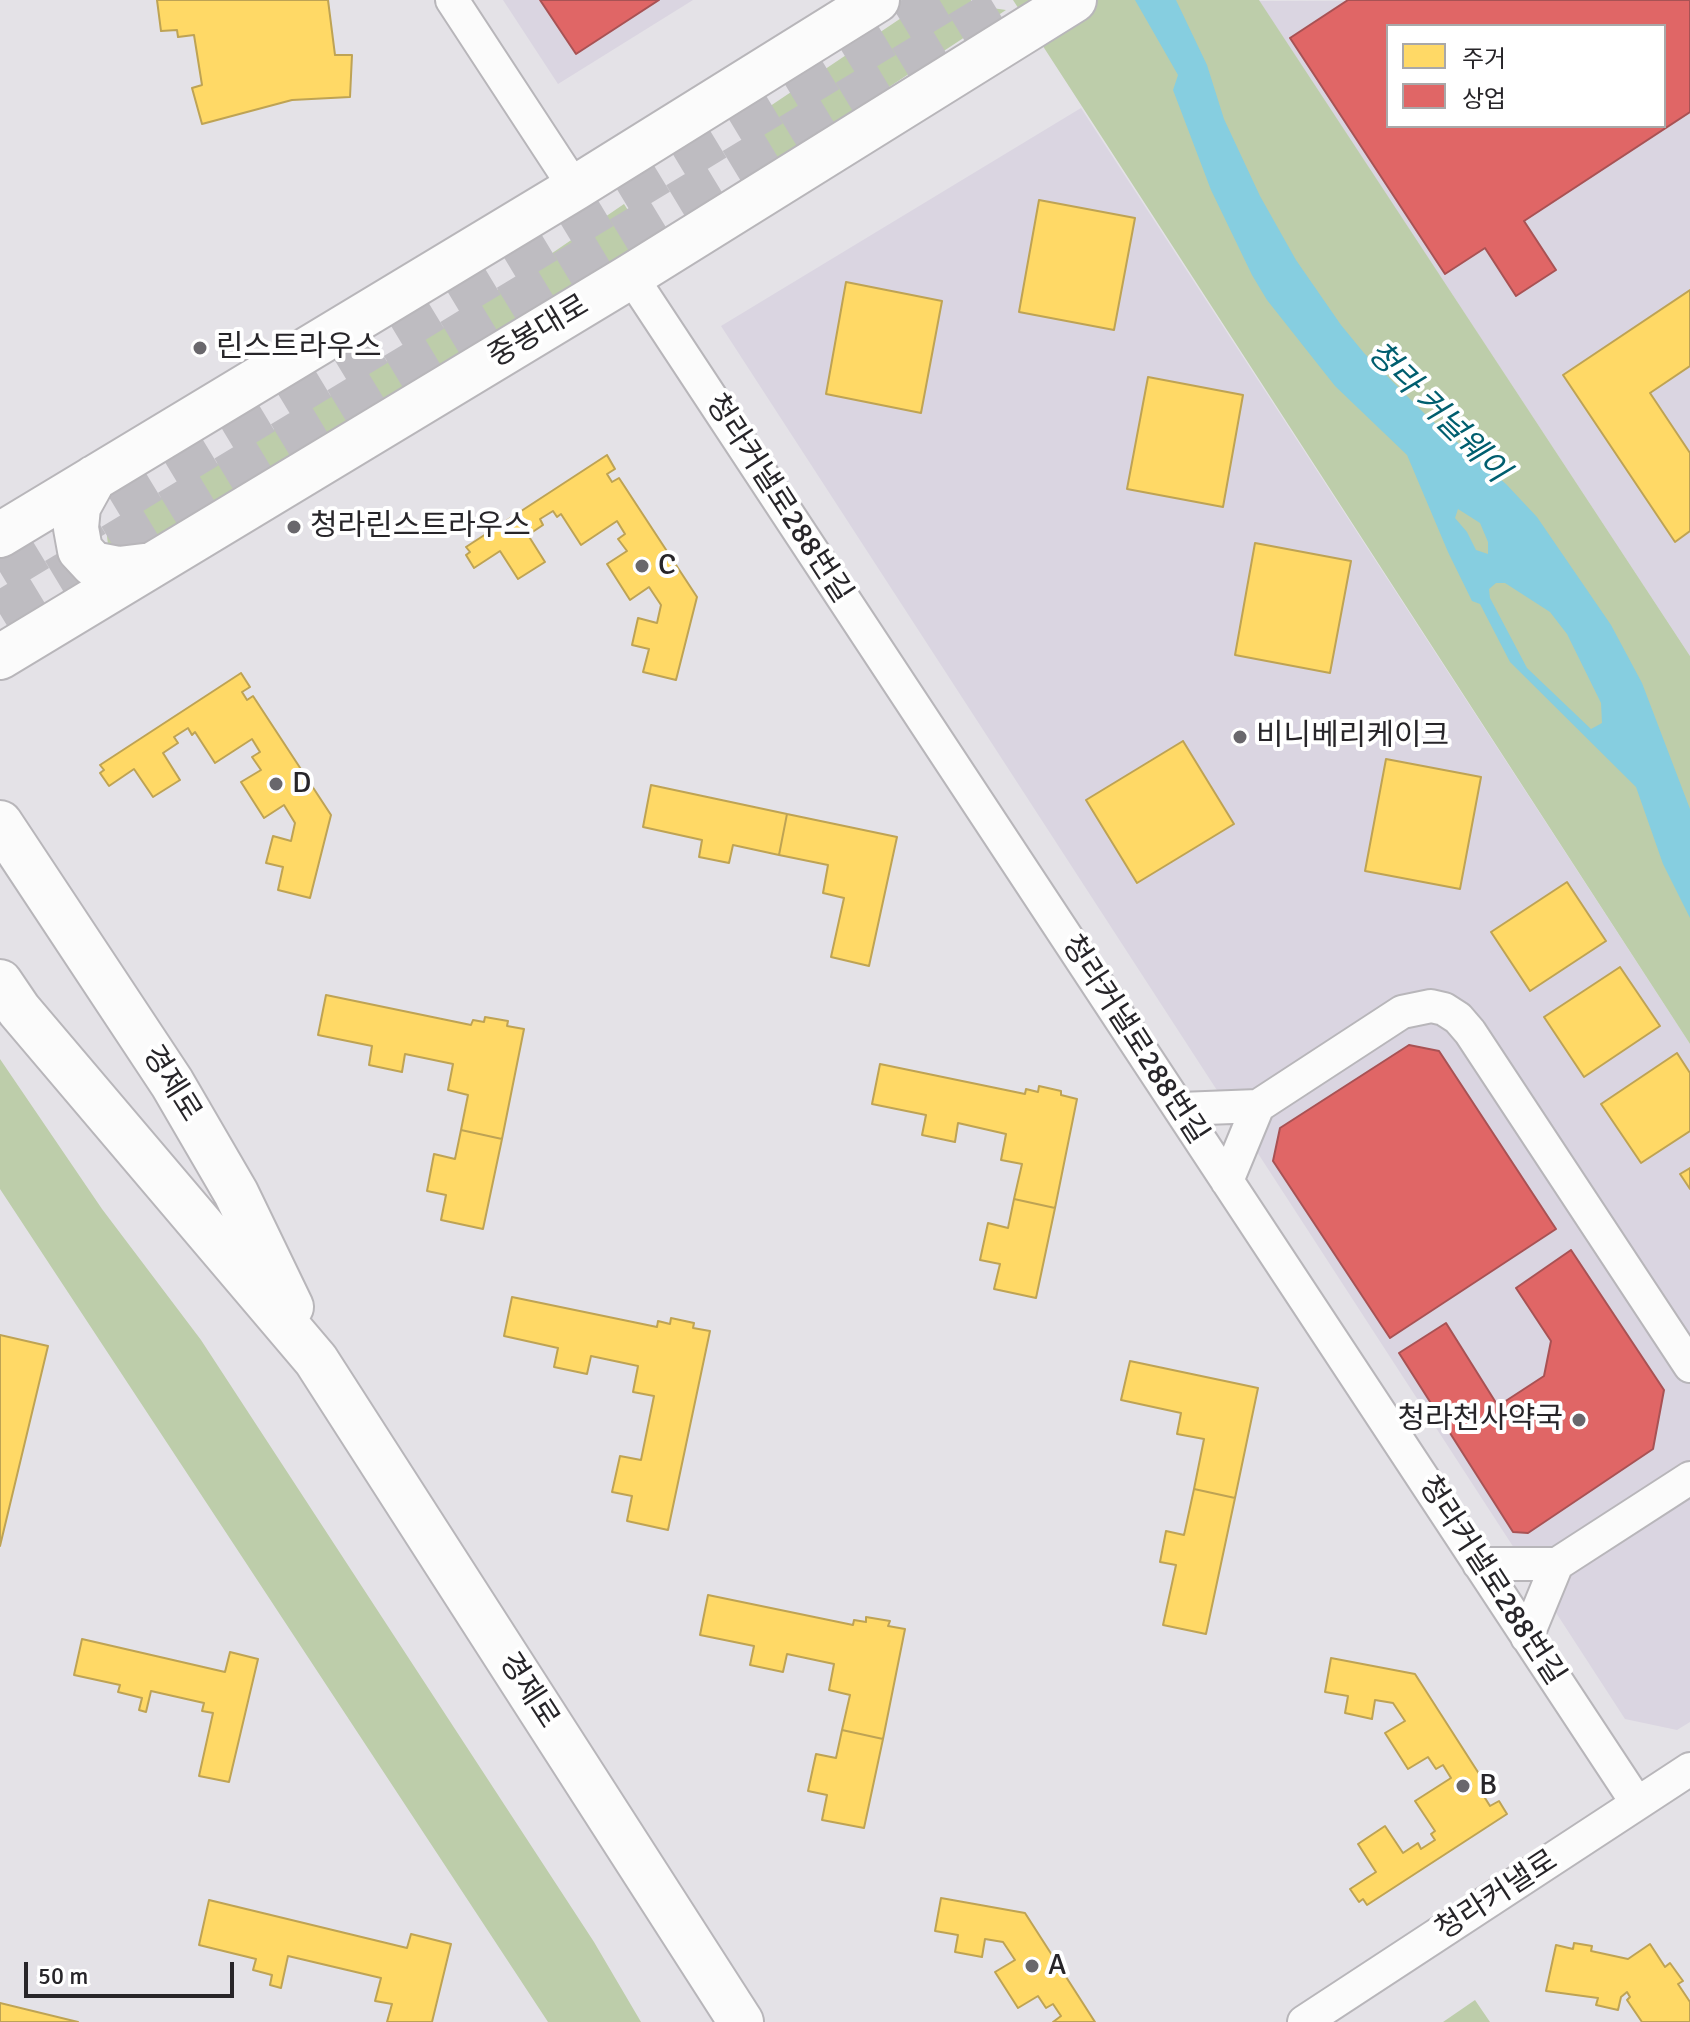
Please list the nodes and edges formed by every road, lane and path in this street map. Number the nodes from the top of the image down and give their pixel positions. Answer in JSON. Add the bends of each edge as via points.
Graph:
{"nodes":[{"id":1,"x":452,"y":0,"type":"edge"},
{"id":2,"x":877,"y":0,"type":"edge"},
{"id":3,"x":1074,"y":0,"type":"edge"},
{"id":4,"x":575,"y":188,"type":"junction"},
{"id":5,"x":631,"y":276,"type":"junction"},
{"id":6,"x":94,"y":478,"type":"junction"},
{"id":7,"x":0,"y":535,"type":"edge"},
{"id":8,"x":152,"y":565,"type":"junction"},
{"id":9,"x":0,"y":657,"type":"edge"},
{"id":10,"x":0,"y":823,"type":"edge"},
{"id":11,"x":0,"y":982,"type":"edge"},
{"id":12,"x":1258,"y":1106,"type":"junction"},
{"id":13,"x":1180,"y":1109,"type":"junction"},
{"id":14,"x":1227,"y":1181,"type":"junction"},
{"id":15,"x":316,"y":1360,"type":"junction"},
{"id":16,"x":1690,"y":1366,"type":"edge"},
{"id":17,"x":1690,"y":1478,"type":"edge"},
{"id":18,"x":1479,"y":1564,"type":"junction"},
{"id":19,"x":1557,"y":1564,"type":"junction"},
{"id":20,"x":1527,"y":1637,"type":"junction"},
{"id":21,"x":1690,"y":1769,"type":"edge"},
{"id":22,"x":1637,"y":1803,"type":"junction"},
{"id":23,"x":741,"y":2022,"type":"edge"},
{"id":24,"x":1304,"y":2022,"type":"edge"}],
"edges":[{"from":1,"to":4,"type":"street"},
{"from":2,"to":4,"type":"main road"},
{"from":3,"to":5,"type":"main road","name":"중봉대로"},
{"from":4,"to":6,"type":"main road"},
{"from":5,"to":8,"type":"main road","name":"중봉대로"},
{"from":5,"to":13,"type":"street","name":"청라커낼로288번길"},
{"from":6,"to":7,"type":"main road"},
{"from":6,"to":8,"type":"main road","via":[[78,507],[80,550],[93,564],[119,569]]},
{"from":8,"to":9,"type":"main road","name":"중봉대로"},
{"from":10,"to":15,"type":"main road","name":"경제로","via":[[172,1083],[236,1193]]},
{"from":11,"to":15,"type":"main road","name":"경제로"},
{"from":12,"to":13,"type":"street"},
{"from":12,"to":14,"type":"street"},
{"from":12,"to":16,"type":"street","via":[[1402,1012],[1444,1009],[1470,1032]]},
{"from":13,"to":14,"type":"street","name":"청라커낼로288번길"},
{"from":14,"to":18,"type":"street","name":"청라커낼로288번길"},
{"from":15,"to":23,"type":"main road","name":"경제로"},
{"from":17,"to":19,"type":"street"},
{"from":18,"to":19,"type":"street"},
{"from":18,"to":20,"type":"street","name":"청라커낼로288번길"},
{"from":19,"to":20,"type":"street"},
{"from":20,"to":22,"type":"street","name":"청라커낼로288번길"},
{"from":21,"to":22,"type":"street","name":"청라커낼로"},
{"from":22,"to":24,"type":"street","name":"청라커낼로"}]}
